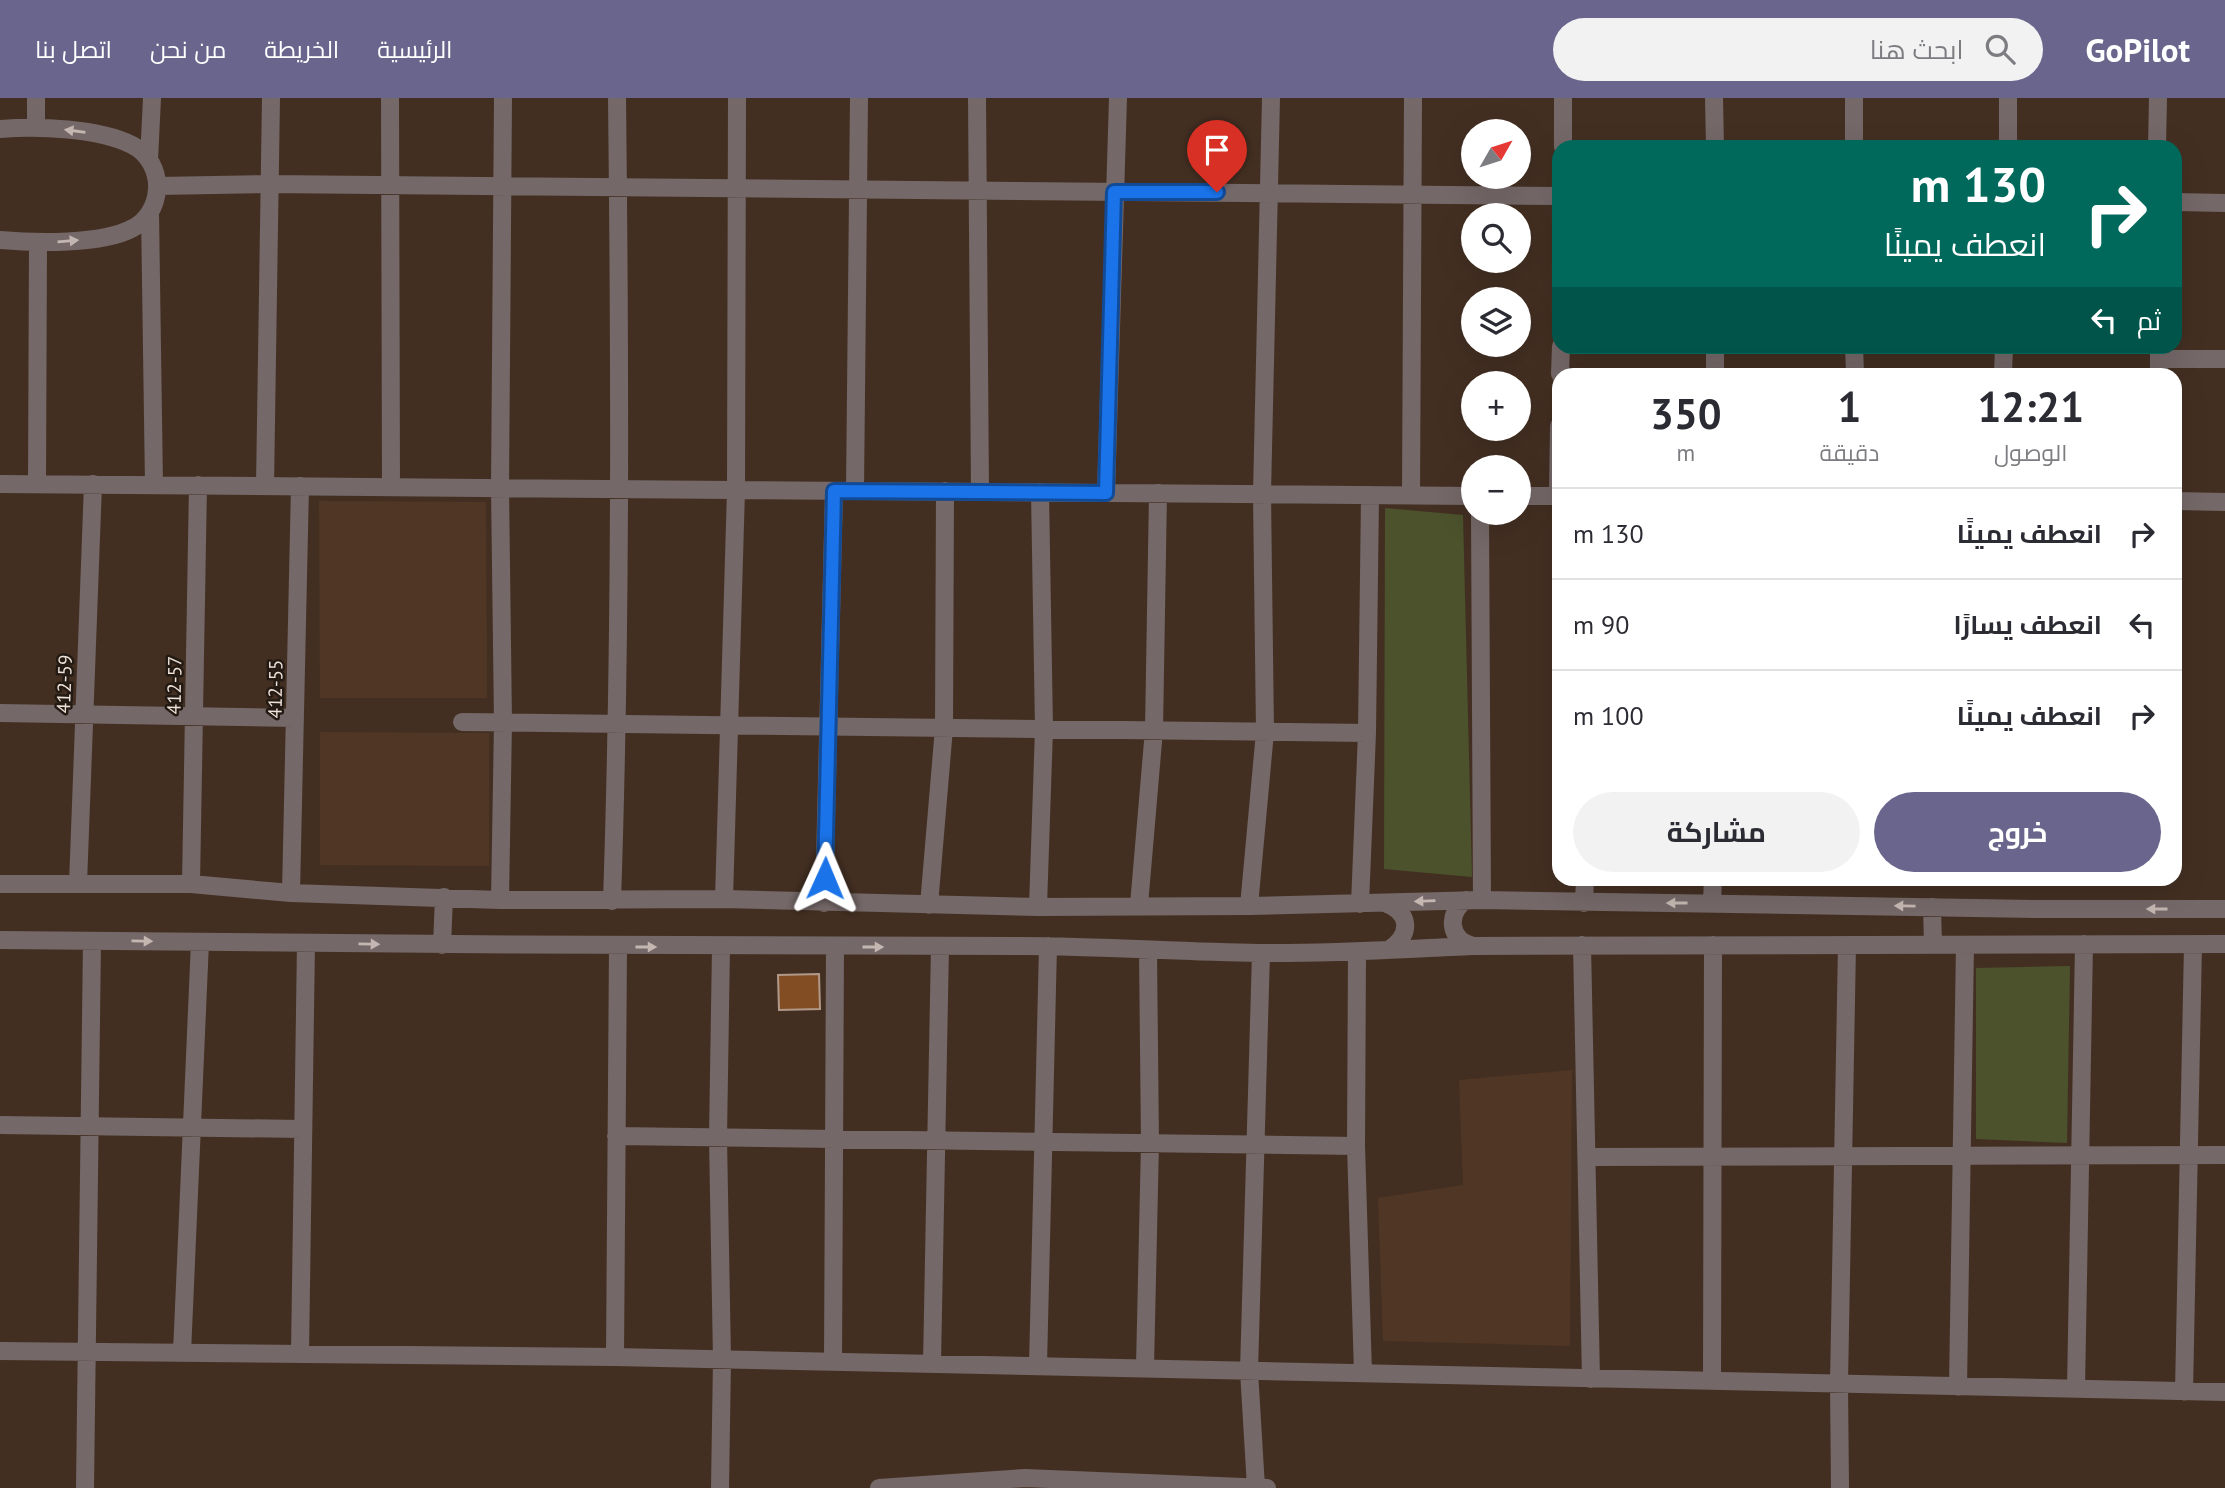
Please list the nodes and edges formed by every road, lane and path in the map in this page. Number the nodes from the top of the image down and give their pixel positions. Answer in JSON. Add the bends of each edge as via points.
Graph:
{"nodes":[{"id":1,"x":36,"y":98,"type":"edge"},
{"id":2,"x":152,"y":98,"type":"edge"},
{"id":3,"x":271,"y":98,"type":"edge"},
{"id":4,"x":390,"y":98,"type":"edge"},
{"id":5,"x":503,"y":98,"type":"edge"},
{"id":6,"x":617,"y":98,"type":"edge"},
{"id":7,"x":737,"y":98,"type":"edge"},
{"id":8,"x":859,"y":98,"type":"edge"},
{"id":9,"x":976,"y":98,"type":"edge"},
{"id":10,"x":1118,"y":98,"type":"edge"},
{"id":11,"x":1271,"y":98,"type":"edge"},
{"id":12,"x":1413,"y":98,"type":"edge"},
{"id":13,"x":1563,"y":98,"type":"edge"},
{"id":14,"x":1714,"y":98,"type":"edge"},
{"id":15,"x":1854,"y":98,"type":"edge"},
{"id":16,"x":2008,"y":98,"type":"edge"},
{"id":17,"x":2158,"y":98,"type":"edge"},
{"id":18,"x":36,"y":128,"type":"junction"},
{"id":19,"x":0,"y":129,"type":"edge"},
{"id":20,"x":1563,"y":140,"type":"edge"},
{"id":21,"x":1714,"y":140,"type":"edge"},
{"id":22,"x":1854,"y":140,"type":"edge"},
{"id":23,"x":2008,"y":140,"type":"edge"},
{"id":24,"x":2157,"y":140,"type":"edge"},
{"id":25,"x":149,"y":160,"type":"junction"},
{"id":26,"x":269,"y":184,"type":"junction"},
{"id":27,"x":390,"y":185,"type":"junction"},
{"id":28,"x":157,"y":186,"type":"junction"},
{"id":29,"x":502,"y":186,"type":"junction"},
{"id":30,"x":618,"y":187,"type":"junction"},
{"id":31,"x":736,"y":188,"type":"junction"},
{"id":32,"x":859,"y":189,"type":"junction"},
{"id":33,"x":977,"y":191,"type":"junction"},
{"id":34,"x":1114,"y":192,"type":"junction"},
{"id":35,"x":1269,"y":193,"type":"junction"},
{"id":36,"x":1413,"y":194,"type":"junction"},
{"id":37,"x":1552,"y":196,"type":"edge"},
{"id":38,"x":2182,"y":202,"type":"edge"},
{"id":39,"x":2225,"y":203,"type":"edge"},
{"id":40,"x":150,"y":212,"type":"junction"},
{"id":41,"x":0,"y":240,"type":"edge"},
{"id":42,"x":38,"y":242,"type":"junction"},
{"id":43,"x":2225,"y":359,"type":"edge"},
{"id":44,"x":2159,"y":360,"type":"edge"},
{"id":45,"x":0,"y":484,"type":"edge"},
{"id":46,"x":37,"y":484,"type":"junction"},
{"id":47,"x":93,"y":484,"type":"junction"},
{"id":48,"x":154,"y":485,"type":"junction"},
{"id":49,"x":198,"y":485,"type":"junction"},
{"id":50,"x":265,"y":486,"type":"junction"},
{"id":51,"x":300,"y":486,"type":"junction"},
{"id":52,"x":391,"y":487,"type":"junction"},
{"id":53,"x":500,"y":488,"type":"junction"},
{"id":54,"x":621,"y":489,"type":"junction"},
{"id":55,"x":736,"y":490,"type":"junction"},
{"id":56,"x":834,"y":491,"type":"junction"},
{"id":57,"x":855,"y":491,"type":"junction"},
{"id":58,"x":945,"y":491,"type":"junction"},
{"id":59,"x":980,"y":492,"type":"junction"},
{"id":60,"x":1040,"y":492,"type":"junction"},
{"id":61,"x":1106,"y":493,"type":"junction"},
{"id":62,"x":1158,"y":493,"type":"junction"},
{"id":63,"x":1262,"y":494,"type":"junction"},
{"id":64,"x":1370,"y":495,"type":"junction"},
{"id":65,"x":1411,"y":495,"type":"junction"},
{"id":66,"x":1461,"y":496,"type":"edge"},
{"id":67,"x":1531,"y":496,"type":"edge"},
{"id":68,"x":1552,"y":496,"type":"edge"},
{"id":69,"x":2182,"y":502,"type":"edge"},
{"id":70,"x":2225,"y":502,"type":"edge"},
{"id":71,"x":1479,"y":525,"type":"edge"},
{"id":72,"x":0,"y":713,"type":"edge"},
{"id":73,"x":84,"y":715,"type":"junction"},
{"id":74,"x":194,"y":716,"type":"junction"},
{"id":75,"x":295,"y":718,"type":"junction"},
{"id":76,"x":462,"y":722,"type":"dead end"},
{"id":77,"x":503,"y":722,"type":"junction"},
{"id":78,"x":618,"y":724,"type":"junction"},
{"id":79,"x":728,"y":725,"type":"junction"},
{"id":80,"x":828,"y":726,"type":"junction"},
{"id":81,"x":944,"y":728,"type":"junction"},
{"id":82,"x":1044,"y":729,"type":"junction"},
{"id":83,"x":1154,"y":730,"type":"junction"},
{"id":84,"x":1265,"y":732,"type":"junction"},
{"id":85,"x":1367,"y":733,"type":"junction"},
{"id":86,"x":0,"y":884,"type":"edge"},
{"id":87,"x":78,"y":884,"type":"junction"},
{"id":88,"x":191,"y":884,"type":"junction"},
{"id":89,"x":1585,"y":886,"type":"edge"},
{"id":90,"x":1713,"y":886,"type":"edge"},
{"id":91,"x":291,"y":893,"type":"junction"},
{"id":92,"x":444,"y":897,"type":"junction"},
{"id":93,"x":724,"y":899,"type":"junction"},
{"id":94,"x":500,"y":900,"type":"junction"},
{"id":95,"x":1474,"y":900,"type":"junction"},
{"id":96,"x":612,"y":901,"type":"junction"},
{"id":97,"x":824,"y":903,"type":"junction"},
{"id":98,"x":1384,"y":903,"type":"junction"},
{"id":99,"x":1584,"y":903,"type":"junction"},
{"id":100,"x":1712,"y":903,"type":"junction"},
{"id":101,"x":1360,"y":904,"type":"junction"},
{"id":102,"x":929,"y":905,"type":"junction"},
{"id":103,"x":1139,"y":905,"type":"junction"},
{"id":104,"x":1249,"y":906,"type":"junction"},
{"id":105,"x":1932,"y":906,"type":"junction"},
{"id":106,"x":1038,"y":907,"type":"junction"},
{"id":107,"x":2225,"y":909,"type":"edge"},
{"id":108,"x":0,"y":940,"type":"edge"},
{"id":109,"x":92,"y":941,"type":"junction"},
{"id":110,"x":200,"y":942,"type":"junction"},
{"id":111,"x":306,"y":943,"type":"junction"},
{"id":112,"x":1965,"y":944,"type":"junction"},
{"id":113,"x":2084,"y":944,"type":"junction"},
{"id":114,"x":2193,"y":944,"type":"junction"},
{"id":115,"x":2225,"y":944,"type":"edge"},
{"id":116,"x":442,"y":945,"type":"junction"},
{"id":117,"x":1583,"y":945,"type":"junction"},
{"id":118,"x":1713,"y":945,"type":"junction"},
{"id":119,"x":1847,"y":945,"type":"junction"},
{"id":120,"x":1933,"y":945,"type":"junction"},
{"id":121,"x":940,"y":946,"type":"junction"},
{"id":122,"x":1048,"y":946,"type":"junction"},
{"id":123,"x":1473,"y":946,"type":"junction"},
{"id":124,"x":618,"y":947,"type":"junction"},
{"id":125,"x":721,"y":947,"type":"junction"},
{"id":126,"x":835,"y":947,"type":"junction"},
{"id":127,"x":1390,"y":949,"type":"junction"},
{"id":128,"x":1149,"y":951,"type":"junction"},
{"id":129,"x":1261,"y":953,"type":"junction"},
{"id":130,"x":1357,"y":953,"type":"junction"},
{"id":131,"x":0,"y":1125,"type":"edge"},
{"id":132,"x":89,"y":1126,"type":"junction"},
{"id":133,"x":192,"y":1127,"type":"junction"},
{"id":134,"x":303,"y":1129,"type":"junction"},
{"id":135,"x":616,"y":1136,"type":"junction"},
{"id":136,"x":718,"y":1138,"type":"junction"},
{"id":137,"x":834,"y":1139,"type":"junction"},
{"id":138,"x":936,"y":1140,"type":"junction"},
{"id":139,"x":1044,"y":1142,"type":"junction"},
{"id":140,"x":1150,"y":1143,"type":"junction"},
{"id":141,"x":1255,"y":1145,"type":"junction"},
{"id":142,"x":1356,"y":1146,"type":"junction"},
{"id":143,"x":2189,"y":1155,"type":"junction"},
{"id":144,"x":2225,"y":1155,"type":"edge"},
{"id":145,"x":1962,"y":1156,"type":"junction"},
{"id":146,"x":2080,"y":1156,"type":"junction"},
{"id":147,"x":1587,"y":1157,"type":"junction"},
{"id":148,"x":1712,"y":1157,"type":"junction"},
{"id":149,"x":1843,"y":1157,"type":"junction"},
{"id":150,"x":0,"y":1351,"type":"edge"},
{"id":151,"x":87,"y":1352,"type":"junction"},
{"id":152,"x":182,"y":1353,"type":"junction"},
{"id":153,"x":300,"y":1354,"type":"junction"},
{"id":154,"x":615,"y":1357,"type":"junction"},
{"id":155,"x":722,"y":1359,"type":"junction"},
{"id":156,"x":833,"y":1362,"type":"junction"},
{"id":157,"x":932,"y":1364,"type":"junction"},
{"id":158,"x":1038,"y":1366,"type":"junction"},
{"id":159,"x":1145,"y":1367,"type":"junction"},
{"id":160,"x":1249,"y":1371,"type":"junction"},
{"id":161,"x":1363,"y":1373,"type":"junction"},
{"id":162,"x":1591,"y":1379,"type":"junction"},
{"id":163,"x":1712,"y":1381,"type":"junction"},
{"id":164,"x":1839,"y":1384,"type":"junction"},
{"id":165,"x":1958,"y":1387,"type":"junction"},
{"id":166,"x":2076,"y":1389,"type":"junction"},
{"id":167,"x":2184,"y":1392,"type":"junction"},
{"id":168,"x":2225,"y":1392,"type":"edge"},
{"id":169,"x":1153,"y":1486,"type":"edge"},
{"id":170,"x":1256,"y":1487,"type":"edge"},
{"id":171,"x":85,"y":1488,"type":"edge"},
{"id":172,"x":720,"y":1488,"type":"edge"},
{"id":173,"x":879,"y":1488,"type":"edge"},
{"id":174,"x":1267,"y":1488,"type":"edge"},
{"id":175,"x":1840,"y":1488,"type":"edge"}],
"edges":[{"from":1,"to":18,"type":"street"},
{"from":2,"to":25,"type":"street"},
{"from":3,"to":26,"type":"street"},
{"from":4,"to":27,"type":"street"},
{"from":5,"to":29,"type":"street"},
{"from":6,"to":30,"type":"street"},
{"from":7,"to":31,"type":"street"},
{"from":8,"to":32,"type":"street"},
{"from":9,"to":33,"type":"street"},
{"from":10,"to":34,"type":"street"},
{"from":11,"to":35,"type":"street"},
{"from":12,"to":36,"type":"street"},
{"from":13,"to":20,"type":"street"},
{"from":14,"to":21,"type":"street"},
{"from":15,"to":22,"type":"street"},
{"from":16,"to":23,"type":"street"},
{"from":17,"to":24,"type":"street"},
{"from":18,"to":19,"type":"street"},
{"from":25,"to":18,"type":"street","one_way":true,"via":[[133,145],[109,138]]},
{"from":25,"to":28,"type":"street"},
{"from":26,"to":27,"type":"street"},
{"from":26,"to":28,"type":"street"},
{"from":26,"to":50,"type":"street"},
{"from":27,"to":29,"type":"street"},
{"from":27,"to":52,"type":"street"},
{"from":28,"to":40,"type":"street"},
{"from":29,"to":30,"type":"street"},
{"from":29,"to":53,"type":"street"},
{"from":30,"to":31,"type":"street"},
{"from":30,"to":54,"type":"street"},
{"from":31,"to":32,"type":"street"},
{"from":31,"to":55,"type":"street"},
{"from":32,"to":33,"type":"street"},
{"from":32,"to":57,"type":"street"},
{"from":33,"to":34,"type":"street"},
{"from":33,"to":59,"type":"street"},
{"from":34,"to":35,"type":"street"},
{"from":34,"to":61,"type":"street"},
{"from":35,"to":36,"type":"street"},
{"from":35,"to":63,"type":"street"},
{"from":36,"to":37,"type":"street"},
{"from":36,"to":65,"type":"street"},
{"from":38,"to":39,"type":"street"},
{"from":42,"to":40,"type":"street","one_way":true,"via":[[124,232]]},
{"from":40,"to":48,"type":"street"},
{"from":41,"to":42,"type":"street"},
{"from":42,"to":46,"type":"street"},
{"from":43,"to":44,"type":"street"},
{"from":45,"to":46,"type":"street"},
{"from":46,"to":47,"type":"street"},
{"from":47,"to":48,"type":"street"},
{"from":47,"to":73,"type":"street","name":"412-59"},
{"from":48,"to":49,"type":"street"},
{"from":49,"to":50,"type":"street"},
{"from":49,"to":74,"type":"street","name":"412-57"},
{"from":50,"to":51,"type":"street"},
{"from":51,"to":52,"type":"street"},
{"from":51,"to":75,"type":"street","name":"412-55"},
{"from":52,"to":53,"type":"street"},
{"from":53,"to":54,"type":"street"},
{"from":53,"to":77,"type":"street"},
{"from":54,"to":55,"type":"street"},
{"from":54,"to":78,"type":"street"},
{"from":55,"to":56,"type":"street"},
{"from":55,"to":79,"type":"street"},
{"from":56,"to":57,"type":"street"},
{"from":56,"to":80,"type":"street"},
{"from":57,"to":58,"type":"street"},
{"from":58,"to":59,"type":"street"},
{"from":58,"to":81,"type":"street"},
{"from":59,"to":60,"type":"street"},
{"from":60,"to":61,"type":"street"},
{"from":60,"to":82,"type":"street"},
{"from":61,"to":62,"type":"street"},
{"from":62,"to":63,"type":"street"},
{"from":62,"to":83,"type":"street"},
{"from":63,"to":64,"type":"street"},
{"from":63,"to":84,"type":"street"},
{"from":64,"to":65,"type":"street"},
{"from":64,"to":85,"type":"street"},
{"from":65,"to":66,"type":"street"},
{"from":67,"to":68,"type":"street"},
{"from":69,"to":70,"type":"street"},
{"from":71,"to":95,"type":"street"},
{"from":72,"to":73,"type":"street"},
{"from":73,"to":74,"type":"street"},
{"from":73,"to":87,"type":"street","name":"412-59"},
{"from":74,"to":75,"type":"street"},
{"from":74,"to":88,"type":"street","name":"412-57"},
{"from":75,"to":91,"type":"street","name":"412-55"},
{"from":76,"to":77,"type":"street"},
{"from":77,"to":78,"type":"street"},
{"from":77,"to":94,"type":"street"},
{"from":78,"to":79,"type":"street"},
{"from":78,"to":96,"type":"street"},
{"from":79,"to":80,"type":"street"},
{"from":79,"to":93,"type":"street"},
{"from":80,"to":81,"type":"street"},
{"from":80,"to":97,"type":"street"},
{"from":81,"to":82,"type":"street"},
{"from":81,"to":102,"type":"street"},
{"from":82,"to":83,"type":"street"},
{"from":82,"to":106,"type":"street"},
{"from":83,"to":84,"type":"street"},
{"from":83,"to":103,"type":"street"},
{"from":84,"to":85,"type":"street"},
{"from":84,"to":104,"type":"street"},
{"from":85,"to":101,"type":"street"},
{"from":86,"to":87,"type":"street"},
{"from":87,"to":88,"type":"street"},
{"from":88,"to":91,"type":"street"},
{"from":89,"to":99,"type":"street"},
{"from":90,"to":100,"type":"street"},
{"from":91,"to":92,"type":"street"},
{"from":92,"to":94,"type":"street"},
{"from":92,"to":116,"type":"street"},
{"from":93,"to":96,"type":"street"},
{"from":93,"to":97,"type":"street"},
{"from":94,"to":96,"type":"street"},
{"from":95,"to":98,"type":"street","one_way":true},
{"from":95,"to":99,"type":"street"},
{"from":95,"to":123,"type":"street","via":[[1455,911],[1452,926],[1459,940]]},
{"from":97,"to":102,"type":"street"},
{"from":98,"to":101,"type":"street"},
{"from":98,"to":127,"type":"street","via":[[1402,914],[1405,924],[1399,943]]},
{"from":100,"to":99,"type":"street","one_way":true},
{"from":105,"to":100,"type":"street","one_way":true},
{"from":101,"to":104,"type":"street"},
{"from":102,"to":106,"type":"street"},
{"from":103,"to":104,"type":"street"},
{"from":103,"to":106,"type":"street"},
{"from":107,"to":105,"type":"street","one_way":true},
{"from":105,"to":120,"type":"street"},
{"from":108,"to":109,"type":"street"},
{"from":109,"to":110,"type":"street","one_way":true},
{"from":109,"to":132,"type":"street"},
{"from":110,"to":111,"type":"street"},
{"from":110,"to":133,"type":"street"},
{"from":111,"to":116,"type":"street","one_way":true},
{"from":111,"to":134,"type":"street"},
{"from":112,"to":113,"type":"street"},
{"from":112,"to":120,"type":"street"},
{"from":112,"to":145,"type":"street"},
{"from":113,"to":114,"type":"street"},
{"from":113,"to":146,"type":"street"},
{"from":114,"to":115,"type":"street"},
{"from":114,"to":143,"type":"street"},
{"from":116,"to":124,"type":"street"},
{"from":117,"to":118,"type":"street"},
{"from":117,"to":123,"type":"street"},
{"from":117,"to":147,"type":"street"},
{"from":118,"to":119,"type":"street"},
{"from":118,"to":148,"type":"street"},
{"from":119,"to":120,"type":"street"},
{"from":119,"to":149,"type":"street"},
{"from":121,"to":122,"type":"street"},
{"from":126,"to":121,"type":"street","one_way":true},
{"from":121,"to":138,"type":"street"},
{"from":122,"to":128,"type":"street"},
{"from":122,"to":139,"type":"street"},
{"from":123,"to":127,"type":"street"},
{"from":124,"to":125,"type":"street","one_way":true},
{"from":124,"to":135,"type":"street"},
{"from":125,"to":126,"type":"street"},
{"from":125,"to":136,"type":"street"},
{"from":126,"to":137,"type":"street"},
{"from":127,"to":130,"type":"street"},
{"from":128,"to":129,"type":"street"},
{"from":128,"to":140,"type":"street"},
{"from":129,"to":130,"type":"street"},
{"from":129,"to":141,"type":"street"},
{"from":130,"to":142,"type":"street"},
{"from":131,"to":132,"type":"street"},
{"from":132,"to":133,"type":"street"},
{"from":132,"to":151,"type":"street"},
{"from":133,"to":134,"type":"street"},
{"from":133,"to":152,"type":"street"},
{"from":134,"to":153,"type":"street"},
{"from":135,"to":136,"type":"street"},
{"from":135,"to":154,"type":"street"},
{"from":136,"to":137,"type":"street"},
{"from":136,"to":155,"type":"street"},
{"from":137,"to":138,"type":"street"},
{"from":137,"to":156,"type":"street"},
{"from":138,"to":139,"type":"street"},
{"from":138,"to":157,"type":"street"},
{"from":139,"to":140,"type":"street"},
{"from":139,"to":158,"type":"street"},
{"from":140,"to":141,"type":"street"},
{"from":140,"to":159,"type":"street"},
{"from":141,"to":142,"type":"street"},
{"from":141,"to":160,"type":"street"},
{"from":142,"to":161,"type":"street"},
{"from":143,"to":144,"type":"street"},
{"from":143,"to":146,"type":"street"},
{"from":143,"to":167,"type":"street"},
{"from":145,"to":146,"type":"street"},
{"from":145,"to":149,"type":"street"},
{"from":145,"to":165,"type":"street"},
{"from":146,"to":166,"type":"street"},
{"from":147,"to":148,"type":"street"},
{"from":147,"to":162,"type":"street"},
{"from":148,"to":149,"type":"street"},
{"from":148,"to":163,"type":"street"},
{"from":149,"to":164,"type":"street"},
{"from":150,"to":151,"type":"street"},
{"from":151,"to":152,"type":"street"},
{"from":151,"to":171,"type":"street"},
{"from":152,"to":153,"type":"street"},
{"from":153,"to":154,"type":"street"},
{"from":154,"to":155,"type":"street"},
{"from":155,"to":156,"type":"street"},
{"from":155,"to":172,"type":"street"},
{"from":156,"to":157,"type":"street"},
{"from":157,"to":158,"type":"street"},
{"from":158,"to":159,"type":"street"},
{"from":159,"to":160,"type":"street"},
{"from":160,"to":161,"type":"street"},
{"from":160,"to":170,"type":"street"},
{"from":161,"to":162,"type":"street"},
{"from":162,"to":163,"type":"street"},
{"from":163,"to":164,"type":"street"},
{"from":164,"to":165,"type":"street"},
{"from":164,"to":175,"type":"street"},
{"from":165,"to":166,"type":"street"},
{"from":166,"to":167,"type":"street"},
{"from":167,"to":168,"type":"street"},
{"from":169,"to":170,"type":"street"},
{"from":169,"to":173,"type":"street","via":[[1025,1478]]},
{"from":170,"to":174,"type":"street"}]}
